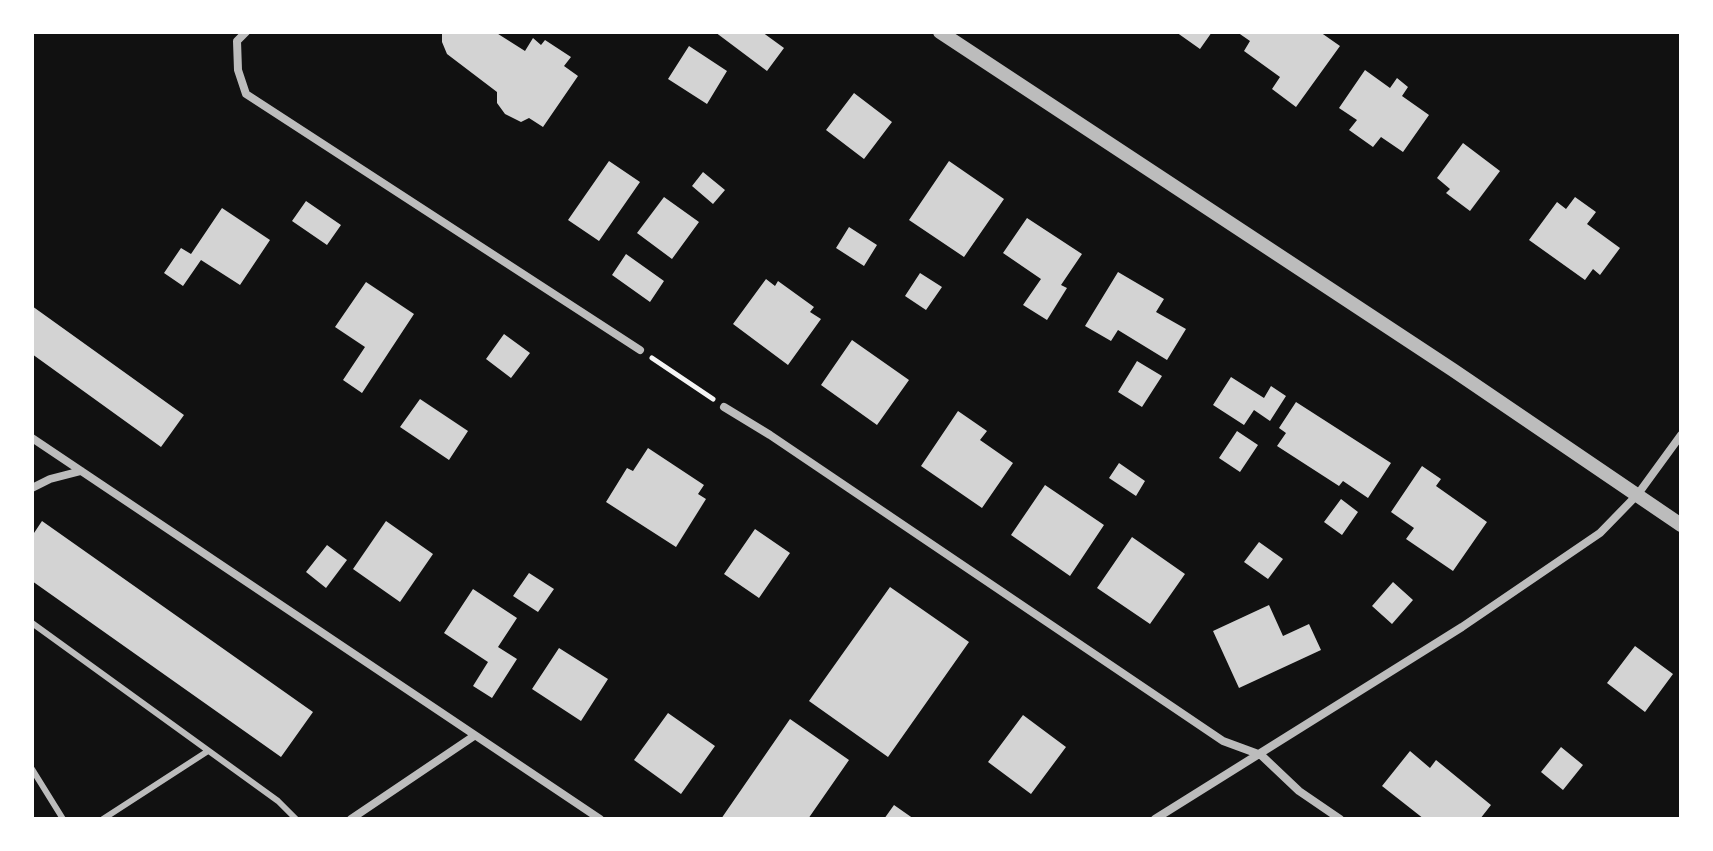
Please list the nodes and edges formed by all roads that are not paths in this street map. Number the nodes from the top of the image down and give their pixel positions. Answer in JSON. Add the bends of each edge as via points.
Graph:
{"nodes":[{"id":1,"x":246,"y":32,"type":"edge"},
{"id":2,"x":940,"y":32,"type":"edge"},
{"id":3,"x":640,"y":350,"type":"road end"},
{"id":4,"x":724,"y":407,"type":"road end"},
{"id":5,"x":1681,"y":435,"type":"edge"},
{"id":6,"x":32,"y":438,"type":"edge"},
{"id":7,"x":81,"y":471,"type":"junction"},
{"id":8,"x":32,"y":488,"type":"edge"},
{"id":9,"x":1638,"y":494,"type":"junction"},
{"id":10,"x":1681,"y":525,"type":"edge"},
{"id":11,"x":32,"y":623,"type":"edge"},
{"id":12,"x":474,"y":736,"type":"junction"},
{"id":13,"x":208,"y":751,"type":"junction"},
{"id":14,"x":1261,"y":755,"type":"junction"},
{"id":15,"x":32,"y":769,"type":"edge"},
{"id":16,"x":63,"y":819,"type":"edge"},
{"id":17,"x":103,"y":819,"type":"edge"},
{"id":18,"x":296,"y":819,"type":"edge"},
{"id":19,"x":351,"y":819,"type":"edge"},
{"id":20,"x":600,"y":819,"type":"edge"},
{"id":21,"x":1155,"y":819,"type":"edge"},
{"id":22,"x":1340,"y":819,"type":"edge"}],
"edges":[{"from":1,"to":3,"type":"street","via":[[237,41],[246,94]]},
{"from":2,"to":9,"type":"street"},
{"from":4,"to":14,"type":"street","via":[[1223,741]]},
{"from":5,"to":9,"type":"street"},
{"from":6,"to":7,"type":"street"},
{"from":7,"to":8,"type":"street"},
{"from":7,"to":12,"type":"street"},
{"from":9,"to":10,"type":"street"},
{"from":9,"to":14,"type":"street","via":[[1600,533]]},
{"from":11,"to":13,"type":"lane"},
{"from":12,"to":19,"type":"street"},
{"from":12,"to":20,"type":"street"},
{"from":13,"to":17,"type":"lane"},
{"from":13,"to":18,"type":"lane"},
{"from":14,"to":21,"type":"street"},
{"from":14,"to":22,"type":"street","via":[[1299,791]]},
{"from":15,"to":16,"type":"lane"}]}
